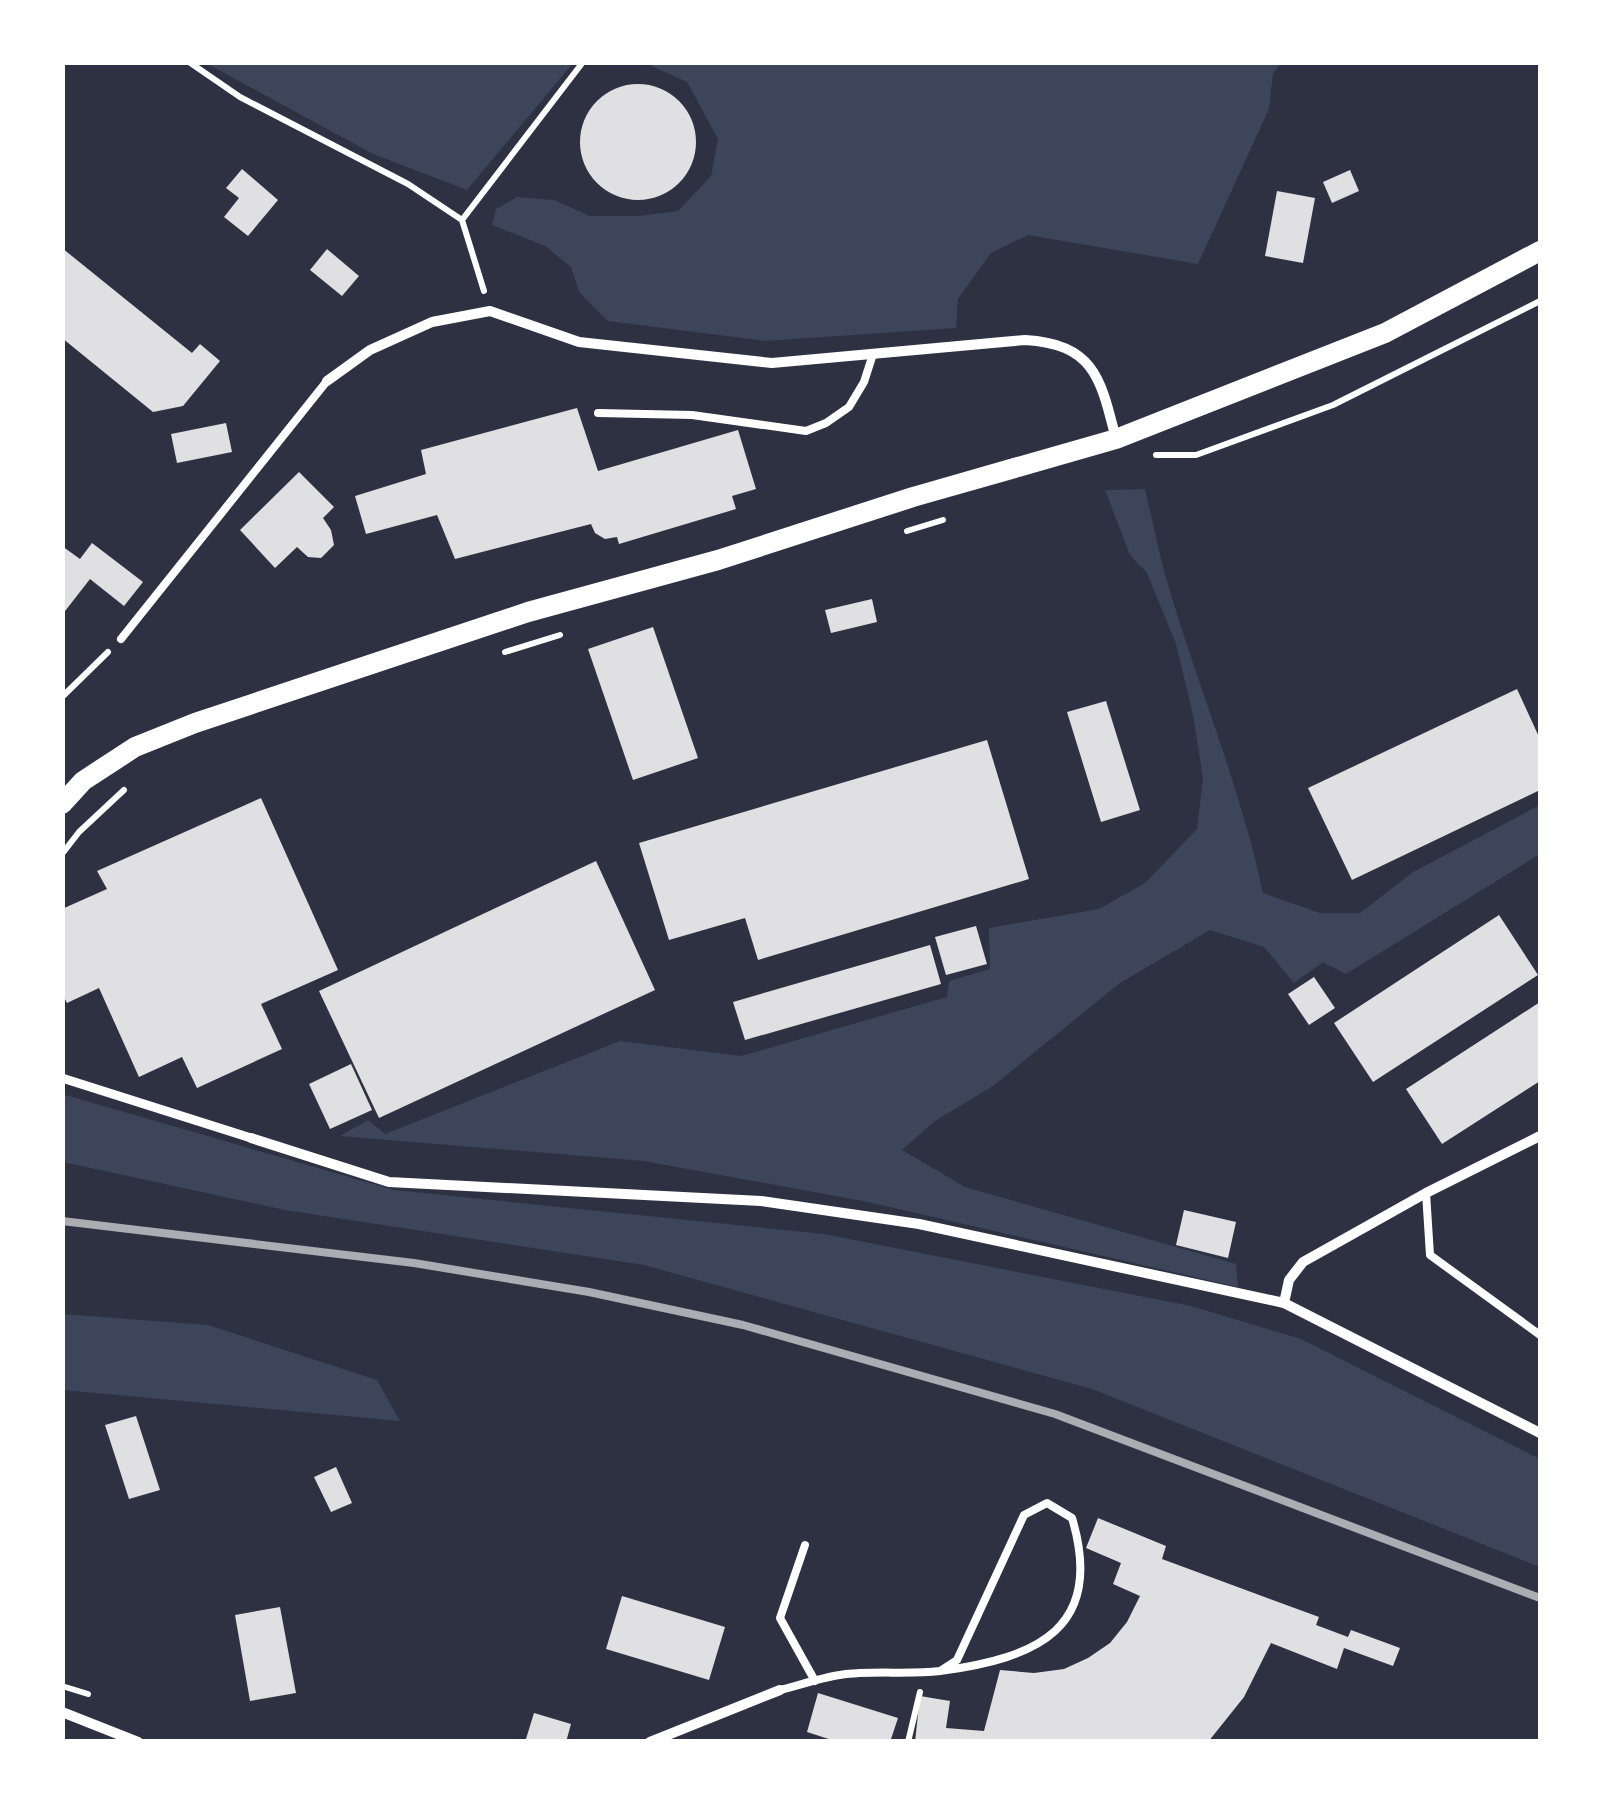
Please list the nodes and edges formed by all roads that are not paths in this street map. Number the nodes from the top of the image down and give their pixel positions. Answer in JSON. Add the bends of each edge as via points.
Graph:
{"nodes":[{"id":1,"x":1540,"y":252,"type":"edge"},
{"id":2,"x":873,"y":354,"type":"junction"},
{"id":3,"x":327,"y":381,"type":"joint"},
{"id":4,"x":598,"y":412,"type":"dead end"},
{"id":5,"x":1116,"y":439,"type":"junction"},
{"id":6,"x":121,"y":639,"type":"road end"},
{"id":7,"x":62,"y":804,"type":"edge"},
{"id":8,"x":62,"y":1078,"type":"edge"},
{"id":9,"x":1540,"y":1136,"type":"edge"},
{"id":10,"x":252,"y":1138,"type":"joint"},
{"id":11,"x":1426,"y":1193,"type":"junction"},
{"id":12,"x":1284,"y":1304,"type":"junction"},
{"id":13,"x":1540,"y":1335,"type":"edge"},
{"id":14,"x":1540,"y":1433,"type":"edge"},
{"id":15,"x":805,"y":1545,"type":"dead end"},
{"id":16,"x":940,"y":1671,"type":"junction"},
{"id":17,"x":815,"y":1681,"type":"junction"},
{"id":18,"x":780,"y":1690,"type":"joint"},
{"id":19,"x":62,"y":1712,"type":"edge"},
{"id":20,"x":138,"y":1742,"type":"edge"},
{"id":21,"x":650,"y":1742,"type":"edge"}],
"edges":[{"from":1,"to":5,"type":"main road","via":[[1385,334]]},
{"from":2,"to":3,"type":"street","via":[[772,363],[579,342],[490,312],[432,322],[370,350]]},
{"from":2,"to":4,"type":"lane","via":[[849,407],[806,432],[692,415]]},
{"from":2,"to":5,"type":"street","via":[[1048,341],[1089,364],[1101,381]]},
{"from":3,"to":6,"type":"lane"},
{"from":5,"to":7,"type":"main road","via":[[528,612],[195,724],[135,747],[83,780]]},
{"from":8,"to":10,"type":"street"},
{"from":9,"to":11,"type":"street"},
{"from":10,"to":12,"type":"street","via":[[389,1182],[761,1201],[919,1224]]},
{"from":11,"to":12,"type":"street","via":[[1303,1262]]},
{"from":11,"to":13,"type":"lane","via":[[1430,1255]]},
{"from":12,"to":14,"type":"street"},
{"from":15,"to":17,"type":"lane","via":[[780,1618]]},
{"from":16,"to":16,"type":"lane","via":[[1018,1653],[1058,1632],[1075,1609],[1082,1579],[1072,1518],[1048,1504],[1024,1515],[957,1660]]},
{"from":16,"to":17,"type":"lane"},
{"from":17,"to":18,"type":"lane"},
{"from":18,"to":21,"type":"street"},
{"from":19,"to":20,"type":"street"}]}
